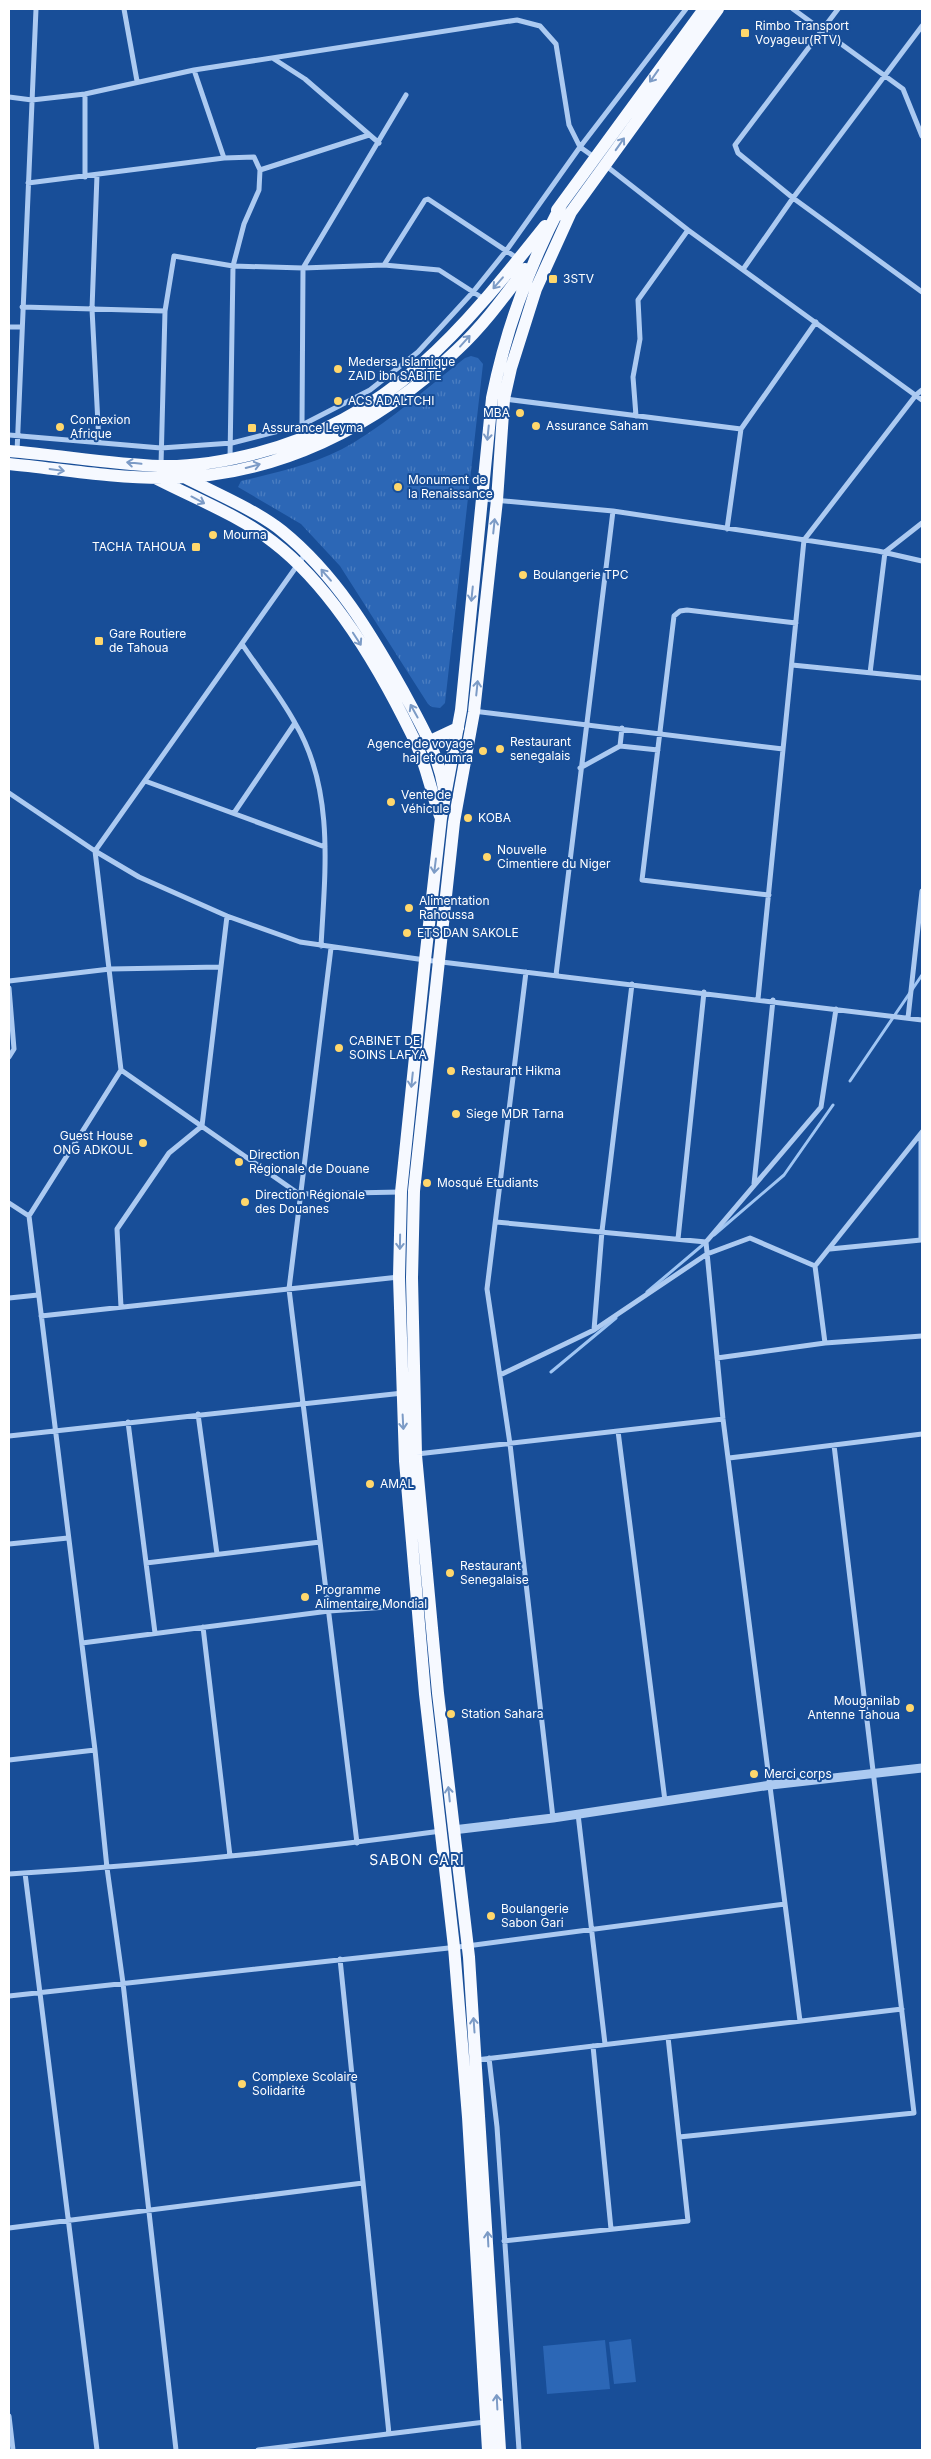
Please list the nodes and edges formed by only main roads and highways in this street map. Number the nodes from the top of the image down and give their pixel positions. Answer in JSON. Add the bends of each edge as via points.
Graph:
{"nodes":[{"id":1,"x":704,"y":9,"type":"edge"},
{"id":2,"x":718,"y":9,"type":"edge"},
{"id":3,"x":677,"y":55,"type":"junction"},
{"id":4,"x":566,"y":209,"type":"junction"},
{"id":5,"x":536,"y":255,"type":"junction"},
{"id":6,"x":498,"y":398,"type":"junction"},
{"id":7,"x":306,"y":444,"type":"junction"},
{"id":8,"x":13,"y":451,"type":"edge"},
{"id":9,"x":12,"y":464,"type":"edge"},
{"id":10,"x":161,"y":466,"type":"junction"},
{"id":11,"x":231,"y":466,"type":"junction"},
{"id":12,"x":182,"y":476,"type":"junction"},
{"id":13,"x":155,"y":478,"type":"junction"},
{"id":14,"x":458,"y":728,"type":"junction"},
{"id":15,"x":430,"y":740,"type":"junction"},
{"id":16,"x":418,"y":748,"type":"junction"},
{"id":17,"x":445,"y":794,"type":"junction"},
{"id":18,"x":441,"y":818,"type":"junction"},
{"id":19,"x":454,"y":822,"type":"junction"},
{"id":20,"x":452,"y":844,"type":"junction"},
{"id":21,"x":431,"y":961,"type":"junction"},
{"id":22,"x":407,"y":1191,"type":"junction"},
{"id":23,"x":408,"y":1393,"type":"junction"},
{"id":24,"x":414,"y":1492,"type":"junction"},
{"id":25,"x":461,"y":1946,"type":"junction"},
{"id":26,"x":474,"y":2116,"type":"junction"},
{"id":27,"x":499,"y":2421,"type":"junction"},
{"id":28,"x":485,"y":2422,"type":"junction"},
{"id":29,"x":488,"y":2450,"type":"edge"},
{"id":30,"x":500,"y":2450,"type":"edge"}],
"edges":[{"from":1,"to":3,"type":"main road"},
{"from":2,"to":3,"type":"main road"},
{"from":3,"to":4,"type":"main road"},
{"from":4,"to":5,"type":"main road"},
{"from":4,"to":6,"type":"main road"},
{"from":4,"to":7,"type":"main road","one_way":true,"via":[[420,368],[379,399]]},
{"from":5,"to":6,"type":"main road","via":[[499,365]]},
{"from":7,"to":5,"type":"main road","one_way":true,"via":[[331,440],[378,414],[428,377],[496,308]]},
{"from":6,"to":14,"type":"main road","one_way":true,"via":[[482,499]]},
{"from":19,"to":6,"type":"main road","one_way":true,"via":[[474,712],[497,500]]},
{"from":7,"to":11,"type":"main road","via":[[286,446]]},
{"from":10,"to":8,"type":"main road","one_way":true},
{"from":9,"to":13,"type":"main road","one_way":true},
{"from":10,"to":11,"type":"main road"},
{"from":10,"to":12,"type":"main road"},
{"from":11,"to":12,"type":"main road"},
{"from":12,"to":13,"type":"main road"},
{"from":15,"to":12,"type":"main road","one_way":true,"via":[[351,605],[306,553],[280,530]]},
{"from":13,"to":16,"type":"main road","one_way":true,"via":[[273,541],[298,564],[340,613],[367,654]]},
{"from":14,"to":15,"type":"main road"},
{"from":14,"to":17,"type":"main road"},
{"from":15,"to":16,"type":"main road"},
{"from":15,"to":17,"type":"main road"},
{"from":16,"to":18,"type":"main road"},
{"from":17,"to":18,"type":"main road"},
{"from":17,"to":19,"type":"main road"},
{"from":18,"to":20,"type":"main road"},
{"from":18,"to":21,"type":"main road","one_way":true},
{"from":19,"to":20,"type":"main road"},
{"from":20,"to":21,"type":"main road"},
{"from":21,"to":22,"type":"main road"},
{"from":22,"to":23,"type":"main road","via":[[412,1278]]},
{"from":22,"to":23,"type":"main road","one_way":true,"via":[[399,1277]]},
{"from":23,"to":24,"type":"main road","one_way":true},
{"from":23,"to":24,"type":"main road","via":[[416,1454]]},
{"from":24,"to":25,"type":"main road","via":[[431,1694]]},
{"from":25,"to":26,"type":"main road"},
{"from":26,"to":25,"type":"main road","one_way":true,"via":[[482,2059]]},
{"from":27,"to":26,"type":"main road","one_way":true},
{"from":26,"to":28,"type":"main road"},
{"from":27,"to":28,"type":"main road"},
{"from":27,"to":30,"type":"main road"},
{"from":28,"to":29,"type":"main road"}]}
